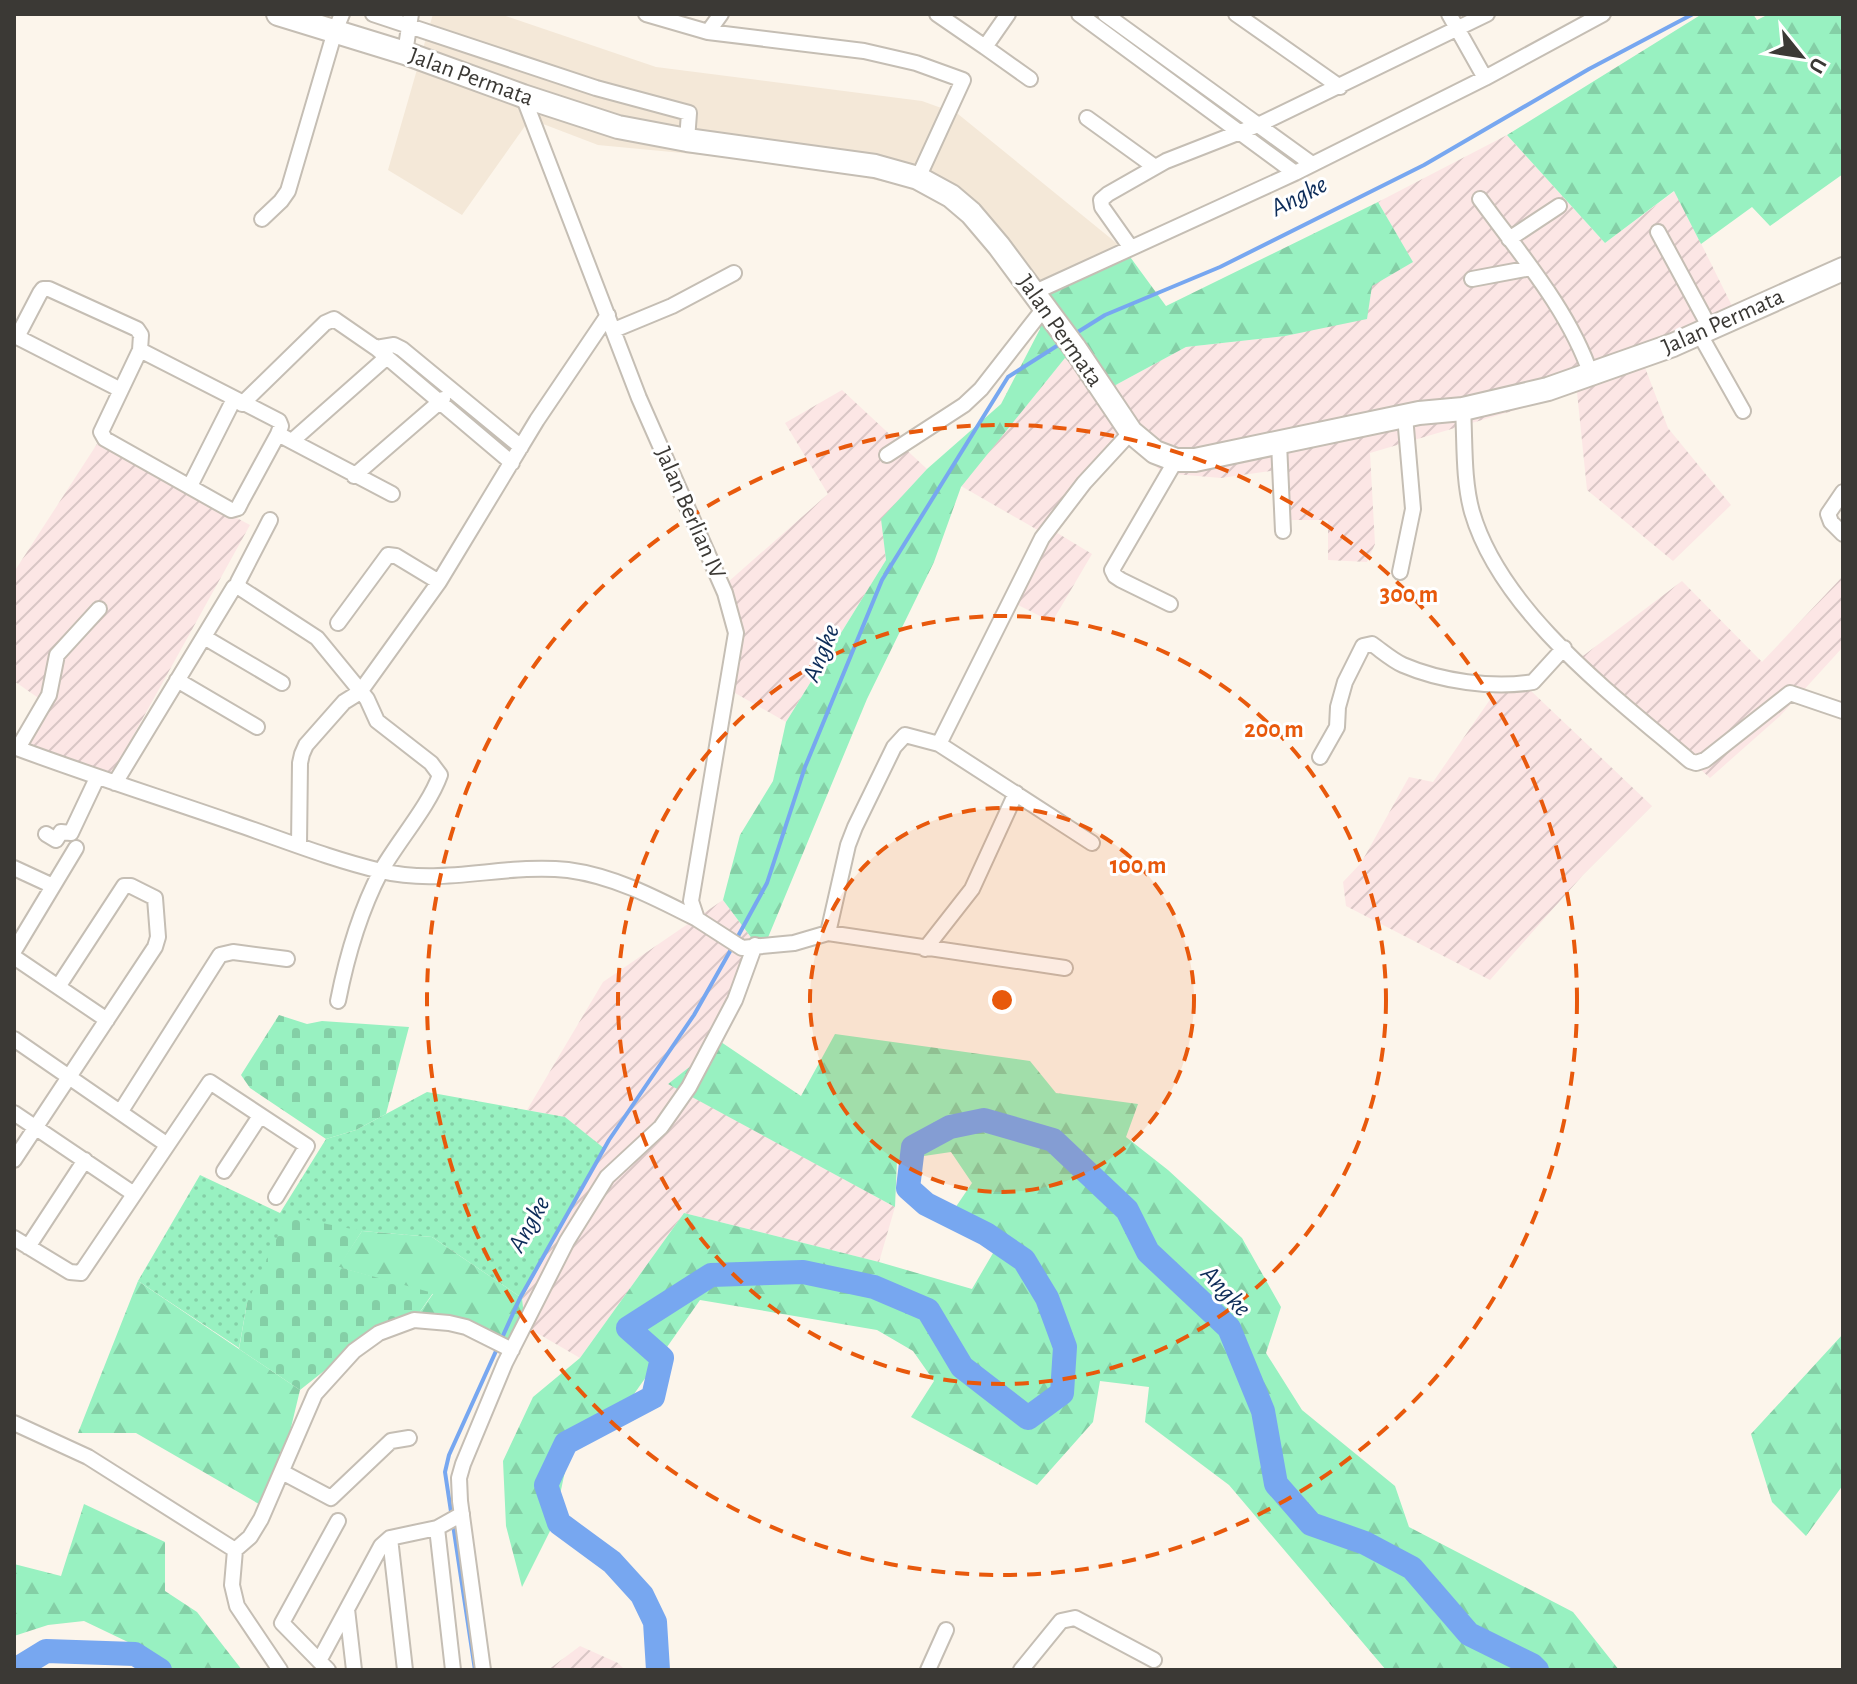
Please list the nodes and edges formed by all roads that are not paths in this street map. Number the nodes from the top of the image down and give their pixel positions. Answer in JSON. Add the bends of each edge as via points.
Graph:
{"nodes":[{"id":1,"x":278,"y":14,"type":"edge"},
{"id":2,"x":373,"y":14,"type":"edge"},
{"id":3,"x":646,"y":14,"type":"edge"},
{"id":4,"x":721,"y":14,"type":"edge"},
{"id":5,"x":937,"y":14,"type":"edge"},
{"id":6,"x":1008,"y":14,"type":"edge"},
{"id":7,"x":1079,"y":14,"type":"edge"},
{"id":8,"x":1105,"y":14,"type":"edge"},
{"id":9,"x":1236,"y":14,"type":"edge"},
{"id":10,"x":1487,"y":14,"type":"edge"},
{"id":11,"x":1603,"y":14,"type":"edge"},
{"id":12,"x":410,"y":20,"type":"edge"},
{"id":13,"x":1579,"y":20,"type":"edge"},
{"id":14,"x":1453,"y":21,"type":"edge"},
{"id":15,"x":338,"y":23,"type":"edge"},
{"id":16,"x":708,"y":32,"type":"junction"},
{"id":17,"x":985,"y":47,"type":"junction"},
{"id":18,"x":405,"y":53,"type":"junction"},
{"id":19,"x":506,"y":58,"type":"junction"},
{"id":20,"x":1485,"y":78,"type":"junction"},
{"id":21,"x":1030,"y":79,"type":"dead end"},
{"id":22,"x":490,"y":85,"type":"junction"},
{"id":23,"x":1340,"y":87,"type":"junction"},
{"id":24,"x":523,"y":96,"type":"junction"},
{"id":25,"x":1087,"y":118,"type":"dead end"},
{"id":26,"x":1258,"y":125,"type":"junction"},
{"id":27,"x":1240,"y":132,"type":"junction"},
{"id":28,"x":687,"y":140,"type":"junction"},
{"id":29,"x":1312,"y":164,"type":"junction"},
{"id":30,"x":1155,"y":167,"type":"junction"},
{"id":31,"x":1295,"y":173,"type":"junction"},
{"id":32,"x":918,"y":178,"type":"junction"},
{"id":33,"x":1480,"y":199,"type":"dead end"},
{"id":34,"x":1559,"y":206,"type":"dead end"},
{"id":35,"x":262,"y":219,"type":"dead end"},
{"id":36,"x":1658,"y":232,"type":"dead end"},
{"id":37,"x":1509,"y":239,"type":"junction"},
{"id":38,"x":1131,"y":248,"type":"junction"},
{"id":39,"x":1531,"y":268,"type":"junction"},
{"id":40,"x":1843,"y":269,"type":"edge"},
{"id":41,"x":734,"y":273,"type":"dead end"},
{"id":42,"x":1472,"y":279,"type":"dead end"},
{"id":43,"x":1044,"y":306,"type":"junction"},
{"id":44,"x":608,"y":315,"type":"junction"},
{"id":45,"x":614,"y":330,"type":"junction"},
{"id":46,"x":1704,"y":330,"type":"junction"},
{"id":47,"x":140,"y":350,"type":"junction"},
{"id":48,"x":382,"y":352,"type":"junction"},
{"id":49,"x":1591,"y":375,"type":"junction"},
{"id":50,"x":119,"y":389,"type":"junction"},
{"id":51,"x":452,"y":390,"type":"junction"},
{"id":52,"x":238,"y":402,"type":"junction"},
{"id":53,"x":438,"y":403,"type":"junction"},
{"id":54,"x":1463,"y":409,"type":"junction"},
{"id":55,"x":1743,"y":411,"type":"dead end"},
{"id":56,"x":1405,"y":416,"type":"junction"},
{"id":57,"x":1131,"y":432,"type":"junction"},
{"id":58,"x":278,"y":434,"type":"junction"},
{"id":59,"x":292,"y":441,"type":"junction"},
{"id":60,"x":1279,"y":443,"type":"junction"},
{"id":61,"x":521,"y":447,"type":"junction"},
{"id":62,"x":887,"y":455,"type":"dead end"},
{"id":63,"x":1176,"y":460,"type":"junction"},
{"id":64,"x":512,"y":463,"type":"junction"},
{"id":65,"x":354,"y":476,"type":"junction"},
{"id":66,"x":190,"y":486,"type":"junction"},
{"id":67,"x":1843,"y":492,"type":"edge"},
{"id":68,"x":392,"y":494,"type":"dead end"},
{"id":69,"x":270,"y":520,"type":"dead end"},
{"id":70,"x":1283,"y":531,"type":"dead end"},
{"id":71,"x":1843,"y":534,"type":"edge"},
{"id":72,"x":1400,"y":572,"type":"dead end"},
{"id":73,"x":439,"y":582,"type":"junction"},
{"id":74,"x":1170,"y":604,"type":"dead end"},
{"id":75,"x":99,"y":609,"type":"dead end"},
{"id":76,"x":338,"y":623,"type":"dead end"},
{"id":77,"x":204,"y":637,"type":"junction"},
{"id":78,"x":308,"y":641,"type":"dead end"},
{"id":79,"x":1564,"y":648,"type":"junction"},
{"id":80,"x":177,"y":680,"type":"junction"},
{"id":81,"x":282,"y":683,"type":"dead end"},
{"id":82,"x":360,"y":692,"type":"junction"},
{"id":83,"x":1843,"y":711,"type":"edge"},
{"id":84,"x":257,"y":727,"type":"dead end"},
{"id":85,"x":939,"y":744,"type":"junction"},
{"id":86,"x":16,"y":748,"type":"edge"},
{"id":87,"x":1320,"y":757,"type":"dead end"},
{"id":88,"x":97,"y":778,"type":"junction"},
{"id":89,"x":115,"y":783,"type":"junction"},
{"id":90,"x":1016,"y":793,"type":"junction"},
{"id":91,"x":46,"y":834,"type":"dead end"},
{"id":92,"x":1092,"y":843,"type":"dead end"},
{"id":93,"x":299,"y":845,"type":"junction"},
{"id":94,"x":76,"y":848,"type":"dead end"},
{"id":95,"x":14,"y":868,"type":"edge"},
{"id":96,"x":382,"y":871,"type":"junction"},
{"id":97,"x":53,"y":886,"type":"junction"},
{"id":98,"x":697,"y":919,"type":"junction"},
{"id":99,"x":828,"y":933,"type":"junction"},
{"id":100,"x":748,"y":947,"type":"junction"},
{"id":101,"x":925,"y":949,"type":"junction"},
{"id":102,"x":14,"y":951,"type":"edge"},
{"id":103,"x":14,"y":957,"type":"edge"},
{"id":104,"x":287,"y":959,"type":"dead end"},
{"id":105,"x":1065,"y":968,"type":"dead end"},
{"id":106,"x":58,"y":987,"type":"junction"},
{"id":107,"x":338,"y":1001,"type":"dead end"},
{"id":108,"x":107,"y":1020,"type":"junction"},
{"id":109,"x":14,"y":1039,"type":"edge"},
{"id":110,"x":70,"y":1076,"type":"junction"},
{"id":111,"x":121,"y":1111,"type":"junction"},
{"id":112,"x":14,"y":1113,"type":"edge"},
{"id":113,"x":260,"y":1116,"type":"junction"},
{"id":114,"x":36,"y":1128,"type":"junction"},
{"id":115,"x":166,"y":1144,"type":"junction"},
{"id":116,"x":14,"y":1160,"type":"edge"},
{"id":117,"x":85,"y":1160,"type":"junction"},
{"id":118,"x":224,"y":1171,"type":"dead end"},
{"id":119,"x":134,"y":1194,"type":"junction"},
{"id":120,"x":276,"y":1197,"type":"dead end"},
{"id":121,"x":14,"y":1238,"type":"edge"},
{"id":122,"x":28,"y":1247,"type":"junction"},
{"id":123,"x":506,"y":1348,"type":"junction"},
{"id":124,"x":14,"y":1423,"type":"edge"},
{"id":125,"x":409,"y":1438,"type":"dead end"},
{"id":126,"x":282,"y":1472,"type":"junction"},
{"id":127,"x":451,"y":1520,"type":"junction"},
{"id":128,"x":338,"y":1521,"type":"dead end"},
{"id":129,"x":390,"y":1538,"type":"junction"},
{"id":130,"x":235,"y":1550,"type":"junction"},
{"id":131,"x":347,"y":1609,"type":"junction"},
{"id":132,"x":946,"y":1630,"type":"dead end"},
{"id":133,"x":1154,"y":1660,"type":"dead end"},
{"id":134,"x":324,"y":1665,"type":"edge"},
{"id":135,"x":280,"y":1670,"type":"edge"},
{"id":136,"x":354,"y":1670,"type":"edge"},
{"id":137,"x":405,"y":1670,"type":"edge"},
{"id":138,"x":453,"y":1670,"type":"edge"},
{"id":139,"x":483,"y":1670,"type":"edge"},
{"id":140,"x":928,"y":1670,"type":"edge"},
{"id":141,"x":1021,"y":1670,"type":"edge"}],
"edges":[{"from":1,"to":15,"type":"main road","name":"Jalan Permata"},
{"from":2,"to":12,"type":"street"},
{"from":3,"to":16,"type":"street"},
{"from":4,"to":16,"type":"street"},
{"from":5,"to":17,"type":"street"},
{"from":6,"to":17,"type":"street"},
{"from":7,"to":27,"type":"street"},
{"from":8,"to":26,"type":"street"},
{"from":9,"to":23,"type":"street"},
{"from":10,"to":14,"type":"street"},
{"from":11,"to":13,"type":"street"},
{"from":12,"to":18,"type":"street"},
{"from":12,"to":19,"type":"street"},
{"from":13,"to":20,"type":"street"},
{"from":14,"to":20,"type":"street"},
{"from":14,"to":23,"type":"street"},
{"from":15,"to":18,"type":"main road","name":"Jalan Permata"},
{"from":15,"to":35,"type":"street","via":[[288,191]]},
{"from":16,"to":32,"type":"street","via":[[864,51],[963,80]]},
{"from":17,"to":21,"type":"street"},
{"from":18,"to":22,"type":"main road","name":"Jalan Permata"},
{"from":19,"to":22,"type":"street"},
{"from":19,"to":28,"type":"street","via":[[689,113]]},
{"from":20,"to":29,"type":"street"},
{"from":22,"to":24,"type":"main road","name":"Jalan Permata"},
{"from":23,"to":26,"type":"street"},
{"from":24,"to":28,"type":"main road","name":"Jalan Permata","via":[[594,120]]},
{"from":24,"to":44,"type":"street","name":"Jalan Berlian IV"},
{"from":25,"to":30,"type":"street"},
{"from":26,"to":27,"type":"street"},
{"from":26,"to":29,"type":"street"},
{"from":27,"to":30,"type":"street"},
{"from":27,"to":31,"type":"street"},
{"from":28,"to":32,"type":"main road","name":"Jalan Permata","via":[[875,166]]},
{"from":29,"to":31,"type":"street"},
{"from":30,"to":38,"type":"street","via":[[1101,200]]},
{"from":31,"to":38,"type":"street"},
{"from":32,"to":43,"type":"main road","name":"Jalan Permata","via":[[971,213]]},
{"from":33,"to":37,"type":"street"},
{"from":34,"to":37,"type":"street"},
{"from":36,"to":46,"type":"street"},
{"from":37,"to":39,"type":"street"},
{"from":38,"to":43,"type":"street"},
{"from":39,"to":42,"type":"street"},
{"from":39,"to":49,"type":"street"},
{"from":40,"to":46,"type":"main road","name":"Jalan Permata"},
{"from":41,"to":45,"type":"street"},
{"from":43,"to":57,"type":"main road","name":"Jalan Permata"},
{"from":43,"to":62,"type":"street","via":[[981,389]]},
{"from":44,"to":45,"type":"street","name":"Jalan Berlian IV"},
{"from":44,"to":61,"type":"street"},
{"from":45,"to":98,"type":"street","name":"Jalan Berlian IV","via":[[725,593],[736,633],[691,901]]},
{"from":46,"to":49,"type":"main road","name":"Jalan Permata"},
{"from":46,"to":55,"type":"street"},
{"from":47,"to":50,"type":"street"},
{"from":47,"to":50,"type":"street","via":[[137,329],[49,289],[40,293],[17,337]]},
{"from":47,"to":52,"type":"street"},
{"from":48,"to":51,"type":"street","via":[[394,345],[402,349]]},
{"from":48,"to":52,"type":"street","via":[[330,319]]},
{"from":48,"to":53,"type":"street"},
{"from":48,"to":59,"type":"street"},
{"from":49,"to":54,"type":"main road","name":"Jalan Permata"},
{"from":50,"to":66,"type":"street","via":[[102,436]]},
{"from":51,"to":53,"type":"street"},
{"from":51,"to":61,"type":"street"},
{"from":52,"to":58,"type":"street","via":[[279,421]]},
{"from":52,"to":66,"type":"street"},
{"from":53,"to":64,"type":"street"},
{"from":53,"to":65,"type":"street"},
{"from":54,"to":56,"type":"main road","name":"Jalan Permata"},
{"from":54,"to":79,"type":"street","via":[[1471,509],[1479,534],[1518,598]]},
{"from":56,"to":60,"type":"main road","name":"Jalan Permata"},
{"from":56,"to":72,"type":"street","via":[[1413,509]]},
{"from":57,"to":63,"type":"main road","name":"Jalan Permata","via":[[1155,452]]},
{"from":57,"to":85,"type":"street","via":[[1042,538]]},
{"from":58,"to":59,"type":"street"},
{"from":58,"to":66,"type":"street","via":[[238,508],[231,510]]},
{"from":59,"to":65,"type":"street"},
{"from":60,"to":63,"type":"main road","name":"Jalan Permata"},
{"from":60,"to":70,"type":"street"},
{"from":61,"to":64,"type":"street"},
{"from":63,"to":74,"type":"street","via":[[1112,570],[1121,580]]},
{"from":64,"to":73,"type":"street"},
{"from":65,"to":68,"type":"street"},
{"from":67,"to":71,"type":"street","via":[[1828,514]]},
{"from":69,"to":82,"type":"street","via":[[238,582],[240,588],[317,638]]},
{"from":73,"to":76,"type":"street","via":[[388,555]]},
{"from":73,"to":82,"type":"street"},
{"from":75,"to":86,"type":"street","via":[[57,655],[49,695]]},
{"from":77,"to":78,"type":"street","via":[[232,590]]},
{"from":77,"to":80,"type":"street"},
{"from":77,"to":81,"type":"street"},
{"from":79,"to":83,"type":"street","via":[[1608,692],[1696,763],[1790,693]]},
{"from":79,"to":87,"type":"street","via":[[1533,682],[1484,683],[1441,677],[1402,665],[1372,644],[1363,646],[1345,682],[1337,727]]},
{"from":80,"to":84,"type":"street"},
{"from":80,"to":89,"type":"street"},
{"from":82,"to":93,"type":"street","via":[[344,702],[302,754]]},
{"from":82,"to":96,"type":"street","via":[[377,721],[440,775]]},
{"from":85,"to":90,"type":"street"},
{"from":85,"to":99,"type":"street","via":[[910,734],[894,747],[848,845]]},
{"from":86,"to":88,"type":"street"},
{"from":88,"to":89,"type":"street"},
{"from":88,"to":91,"type":"street","via":[[71,833],[61,832],[56,840]]},
{"from":89,"to":93,"type":"street"},
{"from":90,"to":92,"type":"street"},
{"from":90,"to":101,"type":"street","via":[[972,889]]},
{"from":93,"to":96,"type":"street"},
{"from":94,"to":97,"type":"street"},
{"from":95,"to":97,"type":"street"},
{"from":96,"to":98,"type":"street","via":[[446,877],[565,870],[621,883]]},
{"from":96,"to":107,"type":"street","via":[[352,937]]},
{"from":97,"to":102,"type":"street"},
{"from":98,"to":100,"type":"street"},
{"from":99,"to":100,"type":"street"},
{"from":99,"to":101,"type":"street"},
{"from":100,"to":123,"type":"street","via":[[735,1000],[689,1087],[661,1127],[594,1193]]},
{"from":101,"to":105,"type":"street"},
{"from":103,"to":106,"type":"street"},
{"from":104,"to":111,"type":"street","via":[[220,955]]},
{"from":106,"to":108,"type":"street"},
{"from":106,"to":108,"type":"street","via":[[124,886],[155,898],[157,942]]},
{"from":108,"to":110,"type":"street"},
{"from":109,"to":110,"type":"street"},
{"from":110,"to":111,"type":"street"},
{"from":110,"to":114,"type":"street"},
{"from":111,"to":115,"type":"street"},
{"from":112,"to":114,"type":"street"},
{"from":113,"to":115,"type":"street","via":[[210,1082]]},
{"from":113,"to":118,"type":"street"},
{"from":113,"to":120,"type":"street","via":[[307,1146]]},
{"from":114,"to":116,"type":"street"},
{"from":114,"to":117,"type":"street"},
{"from":115,"to":119,"type":"street"},
{"from":117,"to":119,"type":"street"},
{"from":117,"to":122,"type":"street"},
{"from":119,"to":122,"type":"street","via":[[81,1273]]},
{"from":121,"to":122,"type":"street"},
{"from":123,"to":126,"type":"street","via":[[459,1325],[431,1321],[414,1320],[379,1333],[354,1351],[315,1394]]},
{"from":123,"to":127,"type":"street","via":[[463,1464]]},
{"from":124,"to":130,"type":"street","via":[[88,1457]]},
{"from":125,"to":126,"type":"street","via":[[391,1441],[331,1498]]},
{"from":126,"to":130,"type":"street","via":[[261,1519]]},
{"from":127,"to":129,"type":"street"},
{"from":127,"to":138,"type":"street"},
{"from":127,"to":139,"type":"street"},
{"from":128,"to":134,"type":"street","via":[[282,1623]]},
{"from":129,"to":131,"type":"street"},
{"from":129,"to":137,"type":"street"},
{"from":130,"to":135,"type":"street","via":[[232,1585],[237,1606]]},
{"from":131,"to":134,"type":"street"},
{"from":131,"to":136,"type":"street"},
{"from":132,"to":140,"type":"street"},
{"from":133,"to":141,"type":"street","via":[[1075,1618],[1061,1621]]}]}
